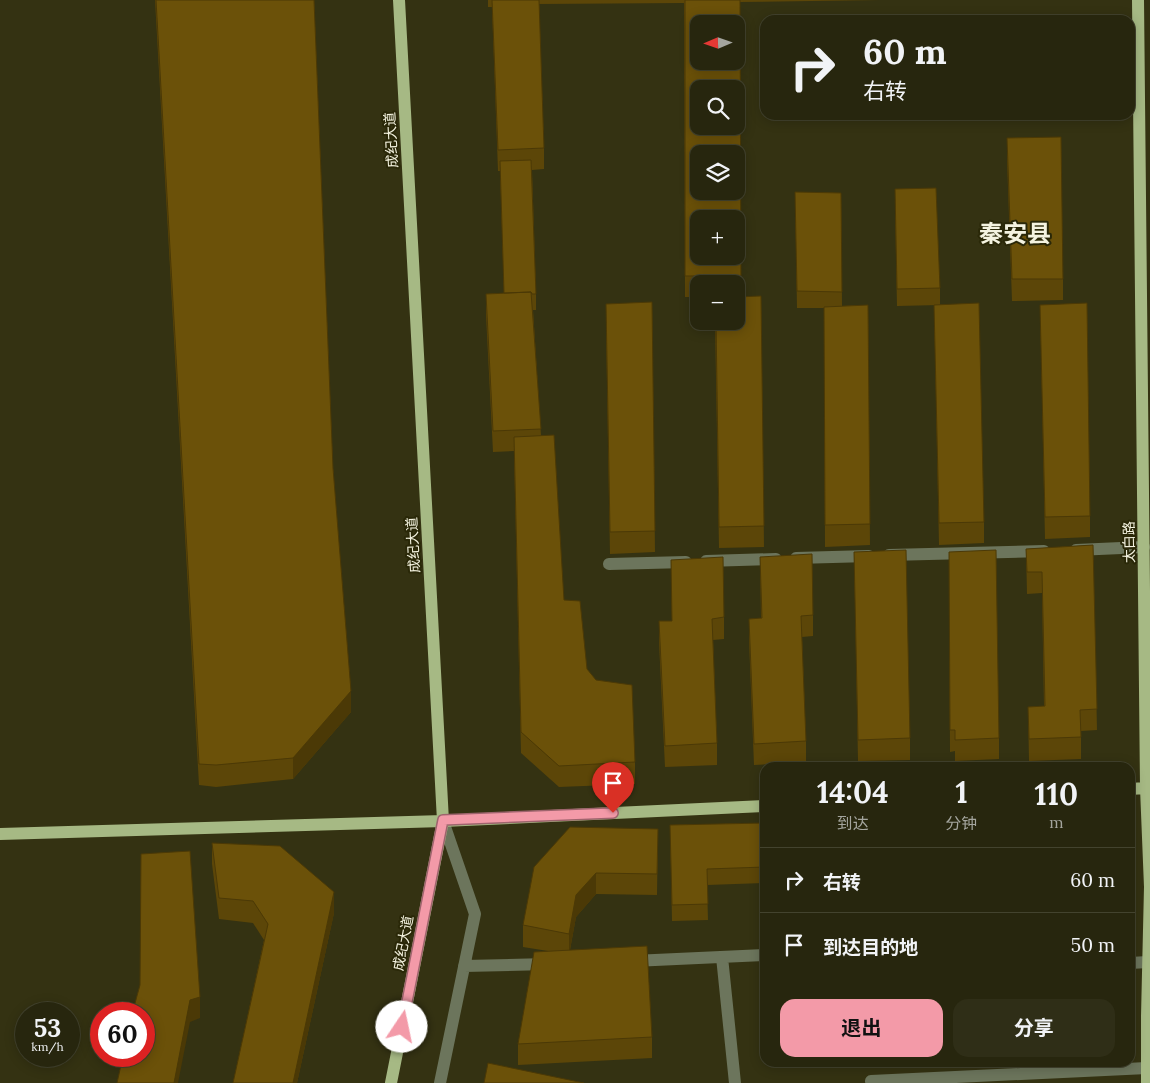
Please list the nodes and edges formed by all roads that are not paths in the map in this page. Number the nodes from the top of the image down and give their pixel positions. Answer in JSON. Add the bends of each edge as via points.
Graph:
{"nodes":[{"id":1,"x":399,"y":0,"type":"edge"},
{"id":2,"x":1138,"y":0,"type":"edge"},
{"id":3,"x":1146,"y":398,"type":"edge"},
{"id":4,"x":1144,"y":548,"type":"junction"},
{"id":5,"x":609,"y":564,"type":"dead end"},
{"id":6,"x":1135,"y":788,"type":"edge"},
{"id":7,"x":1148,"y":788,"type":"edge"},
{"id":8,"x":760,"y":806,"type":"edge"},
{"id":9,"x":443,"y":820,"type":"junction"},
{"id":10,"x":0,"y":834,"type":"edge"},
{"id":11,"x":1150,"y":887,"type":"edge"},
{"id":12,"x":760,"y":955,"type":"edge"},
{"id":13,"x":722,"y":957,"type":"junction"},
{"id":14,"x":622,"y":962,"type":"edge"},
{"id":15,"x":1135,"y":962,"type":"edge"},
{"id":16,"x":1148,"y":962,"type":"junction"},
{"id":17,"x":562,"y":964,"type":"edge"},
{"id":18,"x":464,"y":966,"type":"junction"},
{"id":19,"x":1148,"y":1016,"type":"edge"},
{"id":20,"x":1146,"y":1068,"type":"junction"},
{"id":21,"x":871,"y":1081,"type":"dead end"},
{"id":22,"x":391,"y":1083,"type":"edge"},
{"id":23,"x":440,"y":1083,"type":"edge"},
{"id":24,"x":734,"y":1083,"type":"edge"},
{"id":25,"x":1147,"y":1083,"type":"edge"}],
"edges":[{"from":1,"to":9,"type":"main road","name":"成纪大道"},
{"from":2,"to":3,"type":"main road","name":"太白路"},
{"from":3,"to":4,"type":"main road","name":"太白路"},
{"from":4,"to":5,"type":"street"},
{"from":4,"to":7,"type":"main road","name":"太白路"},
{"from":6,"to":7,"type":"main road"},
{"from":7,"to":11,"type":"main road","name":"太白路"},
{"from":8,"to":9,"type":"main road"},
{"from":9,"to":10,"type":"main road"},
{"from":9,"to":18,"type":"street","via":[[475,914]]},
{"from":9,"to":22,"type":"main road","name":"成纪大道"},
{"from":11,"to":16,"type":"main road","name":"太白路"},
{"from":12,"to":13,"type":"street"},
{"from":13,"to":14,"type":"street"},
{"from":13,"to":24,"type":"street"},
{"from":15,"to":16,"type":"street"},
{"from":16,"to":19,"type":"main road","name":"太白路"},
{"from":17,"to":18,"type":"street"},
{"from":18,"to":23,"type":"street"},
{"from":19,"to":20,"type":"main road","name":"太白路"},
{"from":20,"to":21,"type":"street"},
{"from":20,"to":25,"type":"main road","name":"太白路"}]}
